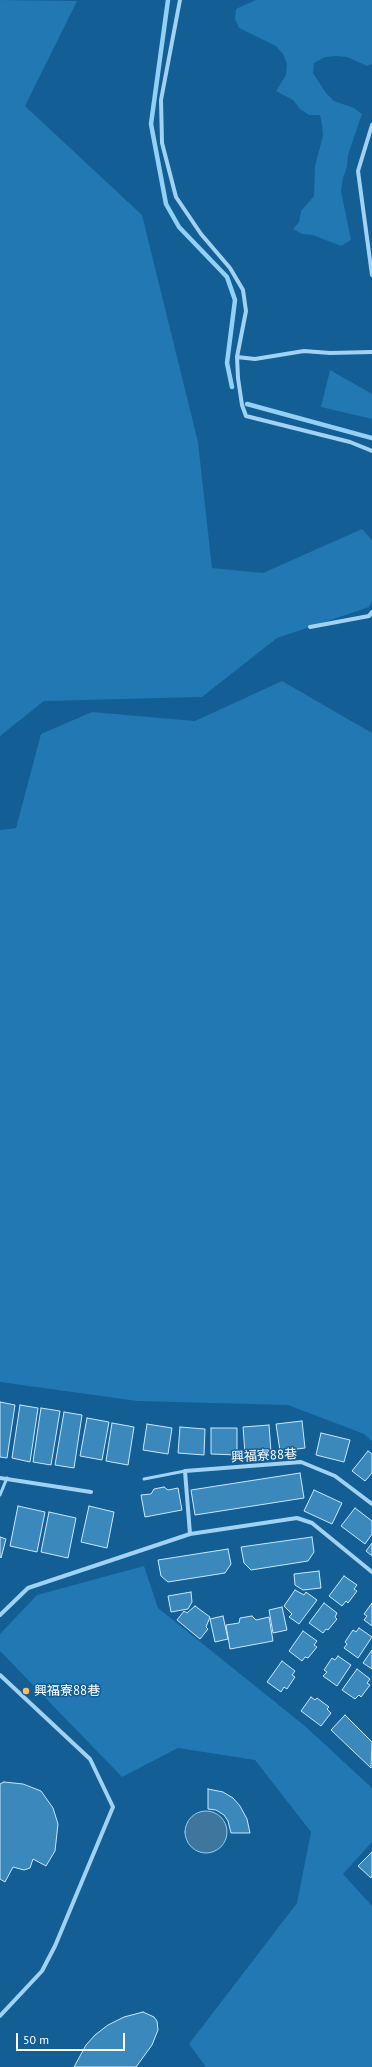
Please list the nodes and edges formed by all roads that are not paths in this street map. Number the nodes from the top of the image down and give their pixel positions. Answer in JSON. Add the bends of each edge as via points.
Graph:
{"nodes":[{"id":1,"x":180,"y":0,"type":"edge"},
{"id":2,"x":372,"y":125,"type":"edge"},
{"id":3,"x":372,"y":275,"type":"edge"},
{"id":4,"x":372,"y":352,"type":"edge"},
{"id":5,"x":237,"y":357,"type":"junction"},
{"id":6,"x":372,"y":451,"type":"edge"},
{"id":7,"x":372,"y":612,"type":"edge"},
{"id":8,"x":310,"y":627,"type":"dead end"},
{"id":9,"x":185,"y":1472,"type":"junction"},
{"id":10,"x":0,"y":1478,"type":"edge"},
{"id":11,"x":7,"y":1478,"type":"junction"},
{"id":12,"x":144,"y":1479,"type":"dead end"},
{"id":13,"x":91,"y":1492,"type":"dead end"},
{"id":14,"x":0,"y":1495,"type":"edge"},
{"id":15,"x":372,"y":1504,"type":"edge"},
{"id":16,"x":190,"y":1534,"type":"junction"},
{"id":17,"x":372,"y":1572,"type":"edge"},
{"id":18,"x":0,"y":1615,"type":"edge"},
{"id":19,"x":0,"y":1674,"type":"edge"},
{"id":20,"x":0,"y":2016,"type":"edge"}],
"edges":[{"from":1,"to":5,"type":"street","via":[[161,100],[162,143],[176,197],[201,234],[230,268],[243,290],[246,311]]},
{"from":2,"to":3,"type":"street","via":[[358,171]]},
{"from":4,"to":5,"type":"street","via":[[304,352],[256,359]]},
{"from":5,"to":6,"type":"street","via":[[242,405],[246,416],[350,442]]},
{"from":7,"to":8,"type":"street","via":[[369,616]]},
{"from":9,"to":12,"type":"lane"},
{"from":9,"to":15,"type":"street","name":"興福寮88巷","via":[[301,1462],[335,1476]]},
{"from":9,"to":16,"type":"street"},
{"from":10,"to":11,"type":"street"},
{"from":11,"to":13,"type":"street"},
{"from":11,"to":14,"type":"lane"},
{"from":16,"to":17,"type":"street","via":[[297,1518],[312,1523]]},
{"from":16,"to":18,"type":"street","via":[[28,1588]]},
{"from":19,"to":20,"type":"street","via":[[90,1759],[113,1807],[42,1971]]}]}
